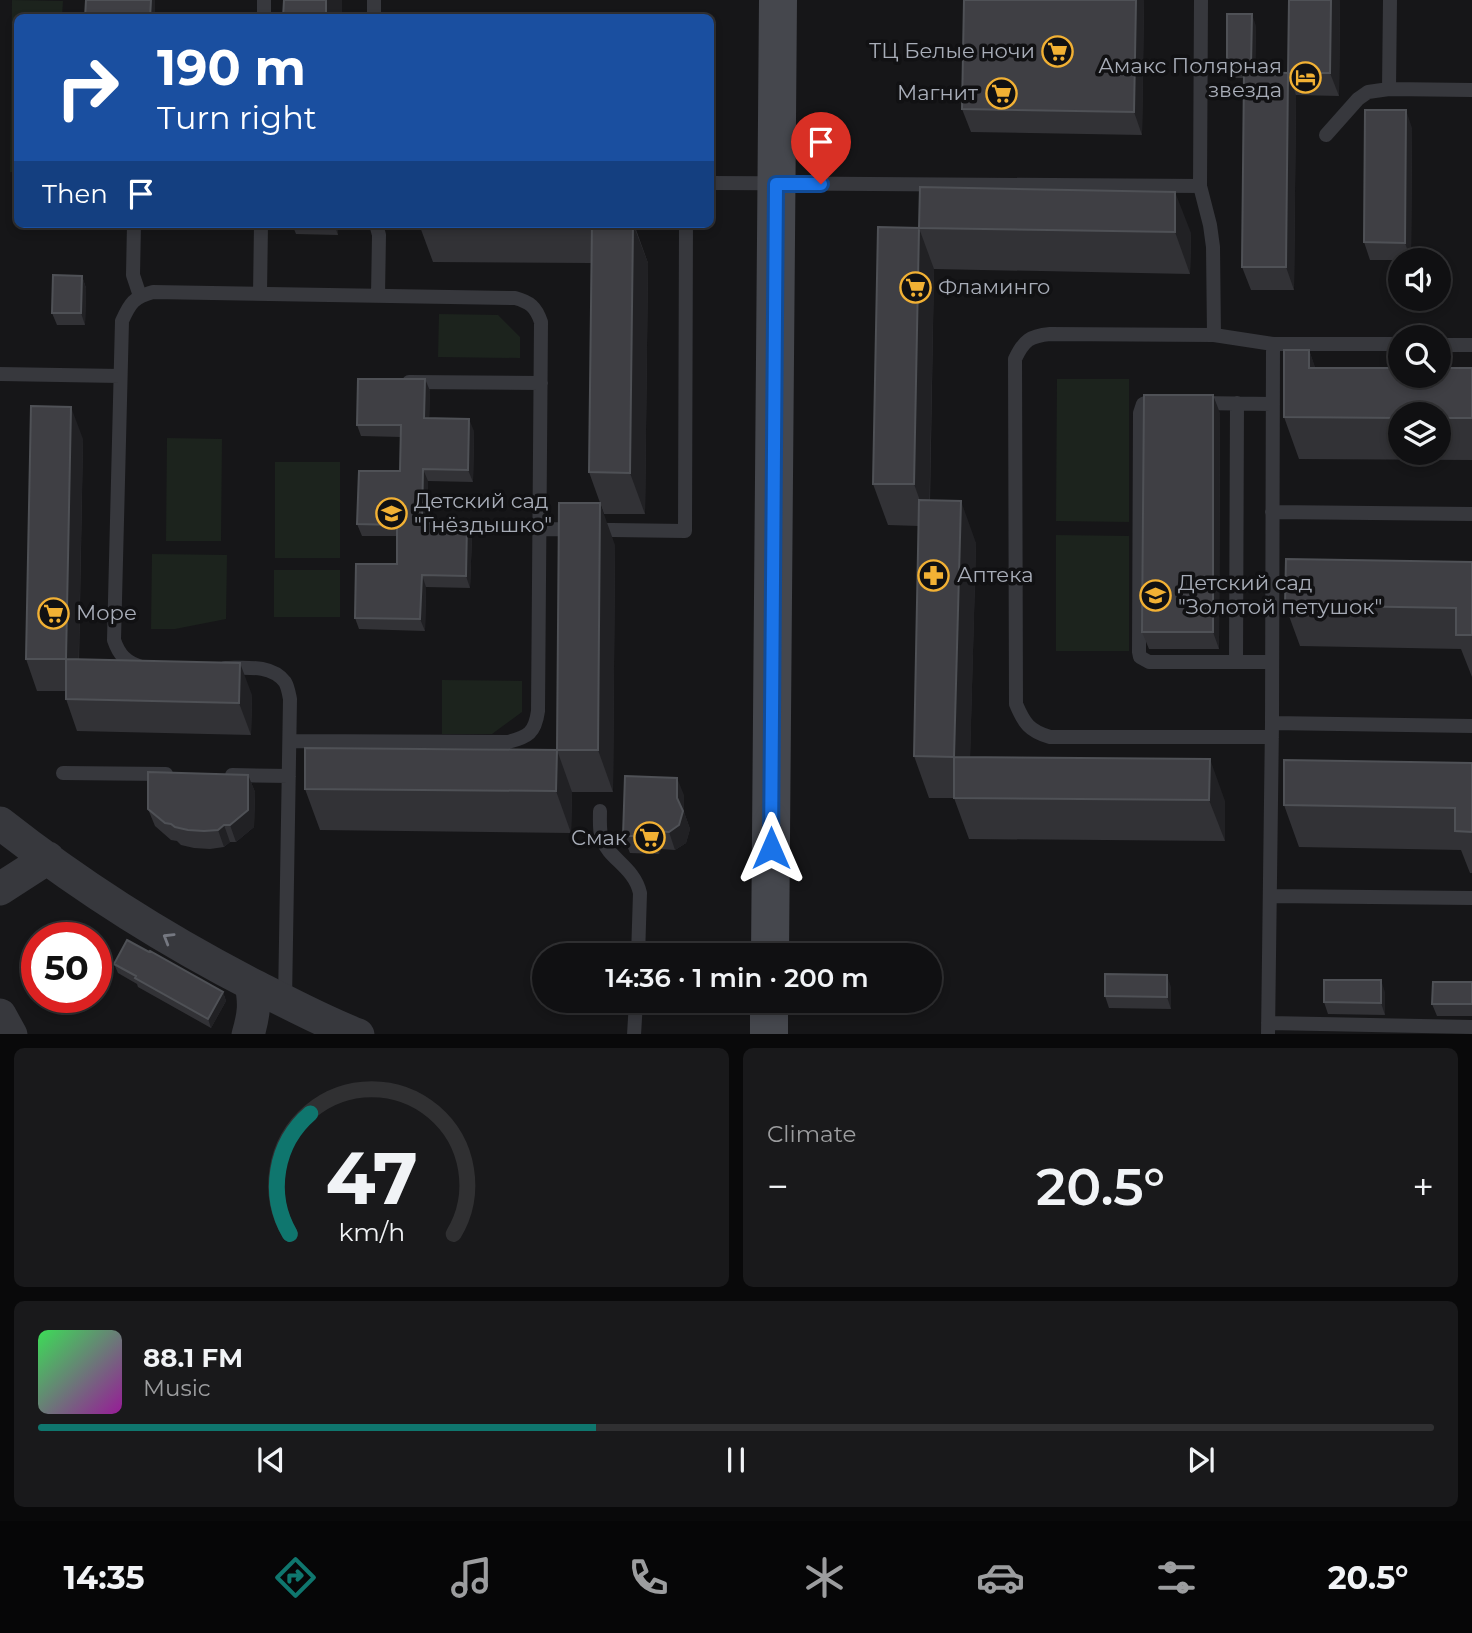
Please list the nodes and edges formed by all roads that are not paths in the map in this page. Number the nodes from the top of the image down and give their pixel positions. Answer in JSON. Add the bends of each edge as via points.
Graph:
{"nodes":[{"id":1,"x":778,"y":0,"type":"edge"},
{"id":2,"x":1201,"y":0,"type":"edge"},
{"id":3,"x":1390,"y":0,"type":"edge"},
{"id":4,"x":1389,"y":89,"type":"junction"},
{"id":5,"x":1472,"y":89,"type":"edge"},
{"id":6,"x":1326,"y":135,"type":"dead end"},
{"id":7,"x":714,"y":183,"type":"edge"},
{"id":8,"x":776,"y":184,"type":"junction"},
{"id":9,"x":1200,"y":186,"type":"junction"},
{"id":10,"x":134,"y":228,"type":"edge"},
{"id":11,"x":261,"y":228,"type":"edge"},
{"id":12,"x":377,"y":228,"type":"edge"},
{"id":13,"x":686,"y":228,"type":"edge"},
{"id":14,"x":260,"y":294,"type":"junction"},
{"id":15,"x":378,"y":295,"type":"junction"},
{"id":16,"x":140,"y":296,"type":"junction"},
{"id":17,"x":1214,"y":335,"type":"junction"},
{"id":18,"x":1273,"y":344,"type":"junction"},
{"id":19,"x":1388,"y":344,"type":"edge"},
{"id":20,"x":1451,"y":345,"type":"edge"},
{"id":21,"x":1472,"y":345,"type":"edge"},
{"id":22,"x":0,"y":374,"type":"edge"},
{"id":23,"x":120,"y":376,"type":"junction"},
{"id":24,"x":398,"y":382,"type":"edge"},
{"id":25,"x":541,"y":383,"type":"junction"},
{"id":26,"x":1237,"y":403,"type":"junction"},
{"id":27,"x":1273,"y":404,"type":"junction"},
{"id":28,"x":1272,"y":512,"type":"junction"},
{"id":29,"x":1472,"y":514,"type":"edge"},
{"id":30,"x":540,"y":529,"type":"junction"},
{"id":31,"x":1237,"y":662,"type":"junction"},
{"id":32,"x":1272,"y":662,"type":"junction"},
{"id":33,"x":153,"y":667,"type":"edge"},
{"id":34,"x":205,"y":667,"type":"edge"},
{"id":35,"x":1472,"y":726,"type":"edge"},
{"id":36,"x":1272,"y":730,"type":"junction"},
{"id":37,"x":289,"y":741,"type":"junction"},
{"id":38,"x":63,"y":773,"type":"dead end"},
{"id":39,"x":182,"y":775,"type":"edge"},
{"id":40,"x":222,"y":775,"type":"edge"},
{"id":41,"x":289,"y":776,"type":"junction"},
{"id":42,"x":600,"y":811,"type":"dead end"},
{"id":43,"x":0,"y":823,"type":"edge"},
{"id":44,"x":48,"y":858,"type":"junction"},
{"id":45,"x":0,"y":889,"type":"edge"},
{"id":46,"x":1270,"y":895,"type":"junction"},
{"id":47,"x":1472,"y":898,"type":"edge"},
{"id":48,"x":638,"y":943,"type":"edge"},
{"id":49,"x":770,"y":943,"type":"edge"},
{"id":50,"x":251,"y":984,"type":"junction"},
{"id":51,"x":285,"y":1001,"type":"junction"},
{"id":52,"x":635,"y":1013,"type":"edge"},
{"id":53,"x":769,"y":1013,"type":"edge"},
{"id":54,"x":0,"y":1015,"type":"edge"},
{"id":55,"x":1472,"y":1027,"type":"edge"},
{"id":56,"x":1268,"y":1029,"type":"edge"},
{"id":57,"x":12,"y":1034,"type":"edge"},
{"id":58,"x":248,"y":1034,"type":"edge"},
{"id":59,"x":358,"y":1034,"type":"edge"},
{"id":60,"x":634,"y":1034,"type":"edge"},
{"id":61,"x":769,"y":1034,"type":"edge"}],
"edges":[{"from":1,"to":8,"type":"main road"},
{"from":2,"to":9,"type":"lane"},
{"from":3,"to":4,"type":"lane"},
{"from":4,"to":5,"type":"lane"},
{"from":4,"to":6,"type":"lane","via":[[1368,92],[1358,99]]},
{"from":7,"to":8,"type":"lane"},
{"from":8,"to":9,"type":"lane"},
{"from":8,"to":49,"type":"main road"},
{"from":9,"to":17,"type":"lane","via":[[1213,247]]},
{"from":10,"to":16,"type":"lane","via":[[133,275]]},
{"from":11,"to":14,"type":"lane"},
{"from":12,"to":15,"type":"lane"},
{"from":13,"to":30,"type":"lane","via":[[685,531]]},
{"from":14,"to":15,"type":"lane"},
{"from":14,"to":16,"type":"lane","via":[[153,292]]},
{"from":15,"to":25,"type":"lane","via":[[526,301],[537,310],[541,322]]},
{"from":16,"to":23,"type":"lane","via":[[129,305],[122,321]]},
{"from":17,"to":18,"type":"lane"},
{"from":17,"to":36,"type":"lane","via":[[1050,334],[1034,336],[1015,359],[1016,704],[1023,721],[1049,737]]},
{"from":18,"to":19,"type":"lane"},
{"from":18,"to":27,"type":"lane"},
{"from":20,"to":21,"type":"lane"},
{"from":22,"to":23,"type":"lane"},
{"from":23,"to":33,"type":"lane","via":[[114,640],[128,662]]},
{"from":24,"to":25,"type":"lane"},
{"from":25,"to":30,"type":"lane"},
{"from":26,"to":27,"type":"lane"},
{"from":26,"to":31,"type":"lane"},
{"from":26,"to":31,"type":"lane","via":[[1148,402],[1139,413],[1140,657],[1149,662]]},
{"from":27,"to":28,"type":"lane"},
{"from":28,"to":29,"type":"lane"},
{"from":28,"to":32,"type":"lane"},
{"from":30,"to":37,"type":"lane","via":[[538,711],[536,726],[524,738],[508,742]]},
{"from":31,"to":32,"type":"lane"},
{"from":32,"to":36,"type":"lane"},
{"from":34,"to":37,"type":"lane","via":[[272,671],[286,684],[290,699]]},
{"from":35,"to":36,"type":"lane"},
{"from":36,"to":46,"type":"lane"},
{"from":37,"to":41,"type":"lane"},
{"from":38,"to":39,"type":"lane"},
{"from":40,"to":41,"type":"lane"},
{"from":41,"to":51,"type":"lane"},
{"from":42,"to":48,"type":"lane","via":[[606,845],[638,883]]},
{"from":43,"to":44,"type":"street"},
{"from":44,"to":45,"type":"street"},
{"from":50,"to":44,"type":"street","one_way":true,"via":[[124,911]]},
{"from":46,"to":47,"type":"lane"},
{"from":46,"to":56,"type":"lane"},
{"from":50,"to":51,"type":"street"},
{"from":50,"to":58,"type":"street","via":[[254,1012]]},
{"from":51,"to":59,"type":"street"},
{"from":52,"to":60,"type":"lane"},
{"from":53,"to":61,"type":"main road"},
{"from":54,"to":57,"type":"street"},
{"from":55,"to":56,"type":"lane"}]}
